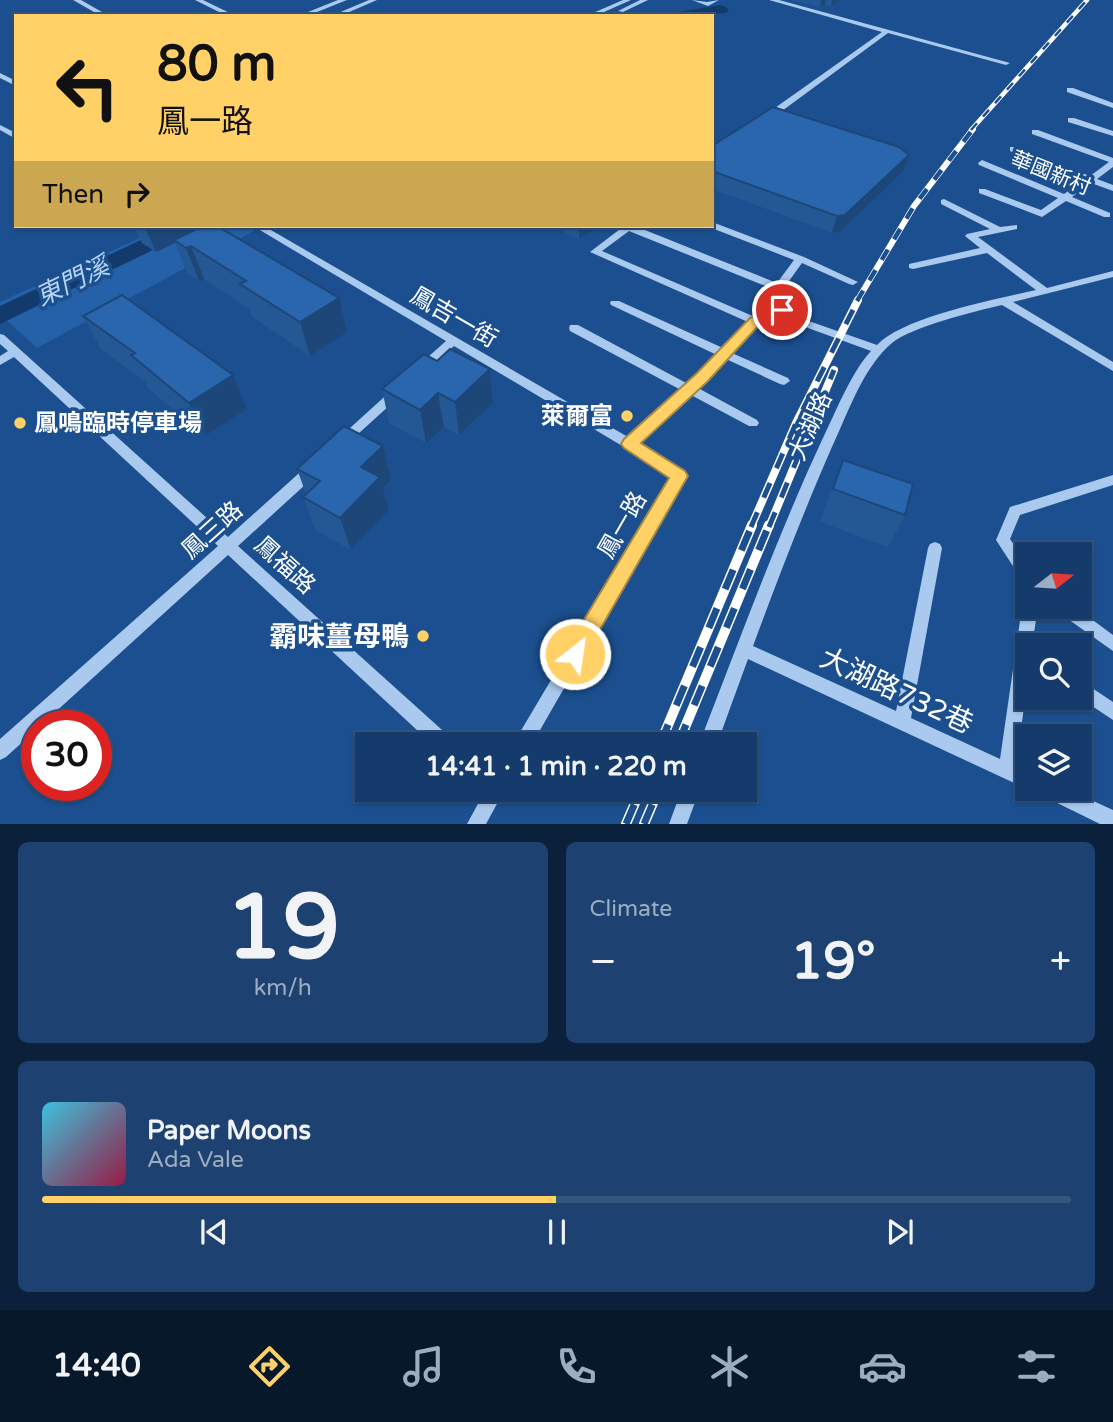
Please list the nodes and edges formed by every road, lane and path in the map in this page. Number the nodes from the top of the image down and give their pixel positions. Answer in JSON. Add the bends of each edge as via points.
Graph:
{"nodes":[{"id":1,"x":76,"y":0,"type":"edge"},
{"id":2,"x":198,"y":0,"type":"edge"},
{"id":3,"x":344,"y":0,"type":"edge"},
{"id":4,"x":374,"y":0,"type":"edge"},
{"id":5,"x":628,"y":0,"type":"edge"},
{"id":6,"x":645,"y":0,"type":"edge"},
{"id":7,"x":695,"y":0,"type":"edge"},
{"id":8,"x":716,"y":0,"type":"edge"},
{"id":9,"x":772,"y":0,"type":"edge"},
{"id":10,"x":102,"y":14,"type":"edge"},
{"id":11,"x":229,"y":14,"type":"edge"},
{"id":12,"x":306,"y":14,"type":"edge"},
{"id":13,"x":339,"y":14,"type":"edge"},
{"id":14,"x":594,"y":14,"type":"edge"},
{"id":15,"x":615,"y":14,"type":"edge"},
{"id":16,"x":887,"y":31,"type":"junction"},
{"id":17,"x":1006,"y":63,"type":"dead end"},
{"id":18,"x":1070,"y":90,"type":"dead end"},
{"id":19,"x":1113,"y":106,"type":"edge"},
{"id":20,"x":1072,"y":120,"type":"dead end"},
{"id":21,"x":758,"y":124,"type":"edge"},
{"id":22,"x":0,"y":127,"type":"edge"},
{"id":23,"x":1035,"y":132,"type":"dead end"},
{"id":24,"x":14,"y":134,"type":"edge"},
{"id":25,"x":1113,"y":134,"type":"edge"},
{"id":26,"x":1013,"y":149,"type":"dead end"},
{"id":27,"x":1113,"y":162,"type":"edge"},
{"id":28,"x":982,"y":163,"type":"dead end"},
{"id":29,"x":1091,"y":179,"type":"junction"},
{"id":30,"x":1113,"y":188,"type":"edge"},
{"id":31,"x":982,"y":191,"type":"dead end"},
{"id":32,"x":1065,"y":198,"type":"junction"},
{"id":33,"x":944,"y":202,"type":"dead end"},
{"id":34,"x":1107,"y":215,"type":"dead end"},
{"id":35,"x":714,"y":226,"type":"edge"},
{"id":36,"x":1014,"y":227,"type":"dead end"},
{"id":37,"x":261,"y":228,"type":"edge"},
{"id":38,"x":626,"y":228,"type":"edge"},
{"id":39,"x":634,"y":228,"type":"edge"},
{"id":40,"x":999,"y":230,"type":"junction"},
{"id":41,"x":987,"y":250,"type":"junction"},
{"id":42,"x":800,"y":259,"type":"junction"},
{"id":43,"x":913,"y":266,"type":"dead end"},
{"id":44,"x":1107,"y":277,"type":"edge"},
{"id":45,"x":853,"y":282,"type":"dead end"},
{"id":46,"x":779,"y":288,"type":"junction"},
{"id":47,"x":1044,"y":291,"type":"junction"},
{"id":48,"x":1005,"y":302,"type":"junction"},
{"id":49,"x":615,"y":303,"type":"dead end"},
{"id":50,"x":775,"y":312,"type":"junction"},
{"id":51,"x":755,"y":321,"type":"junction"},
{"id":52,"x":574,"y":328,"type":"dead end"},
{"id":53,"x":0,"y":338,"type":"edge"},
{"id":54,"x":453,"y":341,"type":"junction"},
{"id":55,"x":876,"y":349,"type":"junction"},
{"id":56,"x":15,"y":352,"type":"junction"},
{"id":57,"x":726,"y":352,"type":"junction"},
{"id":58,"x":0,"y":361,"type":"edge"},
{"id":59,"x":1113,"y":367,"type":"edge"},
{"id":60,"x":784,"y":381,"type":"dead end"},
{"id":61,"x":690,"y":389,"type":"junction"},
{"id":62,"x":752,"y":422,"type":"dead end"},
{"id":63,"x":629,"y":444,"type":"junction"},
{"id":64,"x":1113,"y":480,"type":"edge"},
{"id":65,"x":229,"y":547,"type":"junction"},
{"id":66,"x":935,"y":548,"type":"dead end"},
{"id":67,"x":1015,"y":558,"type":"edge"},
{"id":68,"x":1081,"y":620,"type":"edge"},
{"id":69,"x":1113,"y":644,"type":"edge"},
{"id":70,"x":744,"y":650,"type":"junction"},
{"id":71,"x":1092,"y":697,"type":"edge"},
{"id":72,"x":1016,"y":710,"type":"edge"},
{"id":73,"x":1113,"y":712,"type":"edge"},
{"id":74,"x":902,"y":723,"type":"junction"},
{"id":75,"x":431,"y":732,"type":"edge"},
{"id":76,"x":529,"y":732,"type":"edge"},
{"id":77,"x":713,"y":732,"type":"edge"},
{"id":78,"x":0,"y":751,"type":"edge"},
{"id":79,"x":1007,"y":771,"type":"junction"},
{"id":80,"x":1015,"y":775,"type":"edge"},
{"id":81,"x":1073,"y":801,"type":"edge"},
{"id":82,"x":488,"y":802,"type":"edge"},
{"id":83,"x":686,"y":802,"type":"edge"},
{"id":84,"x":1113,"y":820,"type":"edge"},
{"id":85,"x":476,"y":824,"type":"edge"},
{"id":86,"x":678,"y":824,"type":"edge"}],
"edges":[{"from":1,"to":10,"type":"street"},
{"from":2,"to":11,"type":"street"},
{"from":3,"to":12,"type":"street"},
{"from":4,"to":13,"type":"street"},
{"from":5,"to":14,"type":"street"},
{"from":6,"to":15,"type":"street"},
{"from":7,"to":8,"type":"street","via":[[708,4]]},
{"from":9,"to":16,"type":"street"},
{"from":16,"to":17,"type":"street"},
{"from":16,"to":21,"type":"street"},
{"from":18,"to":19,"type":"street"},
{"from":20,"to":25,"type":"street"},
{"from":22,"to":24,"type":"street"},
{"from":23,"to":27,"type":"street","name":"華國新村"},
{"from":26,"to":29,"type":"street","name":"華國新村"},
{"from":27,"to":29,"type":"street"},
{"from":28,"to":32,"type":"street","name":"華國新村"},
{"from":29,"to":30,"type":"street","name":"華國新村"},
{"from":29,"to":32,"type":"street"},
{"from":31,"to":32,"type":"street","via":[[1042,214]]},
{"from":32,"to":34,"type":"street","name":"華國新村"},
{"from":33,"to":40,"type":"street"},
{"from":35,"to":42,"type":"street"},
{"from":36,"to":40,"type":"street"},
{"from":37,"to":54,"type":"street","name":"鳳吉一街"},
{"from":38,"to":51,"type":"street","via":[[595,252]]},
{"from":39,"to":46,"type":"street"},
{"from":40,"to":41,"type":"street","via":[[970,236]]},
{"from":41,"to":43,"type":"street"},
{"from":41,"to":47,"type":"street"},
{"from":42,"to":45,"type":"street"},
{"from":42,"to":46,"type":"street"},
{"from":44,"to":47,"type":"street"},
{"from":46,"to":50,"type":"street"},
{"from":47,"to":48,"type":"street"},
{"from":48,"to":55,"type":"street","via":[[945,318],[887,340]]},
{"from":48,"to":59,"type":"street"},
{"from":49,"to":57,"type":"street"},
{"from":50,"to":51,"type":"street"},
{"from":50,"to":55,"type":"street"},
{"from":51,"to":57,"type":"street"},
{"from":52,"to":61,"type":"street"},
{"from":53,"to":56,"type":"street","name":"鳳福路"},
{"from":54,"to":63,"type":"street","name":"鳳吉一街"},
{"from":54,"to":65,"type":"street","name":"鳳三路"},
{"from":55,"to":70,"type":"street","name":"大湖路","via":[[830,439]]},
{"from":56,"to":58,"type":"street"},
{"from":56,"to":65,"type":"street","name":"鳳福路"},
{"from":57,"to":60,"type":"street"},
{"from":57,"to":61,"type":"street"},
{"from":61,"to":62,"type":"street"},
{"from":61,"to":63,"type":"street"},
{"from":63,"to":76,"type":"street","name":"鳳一路","via":[[679,476]]},
{"from":64,"to":67,"type":"street","via":[[1014,511],[1003,540]]},
{"from":65,"to":75,"type":"street","name":"鳳福路"},
{"from":65,"to":78,"type":"street","name":"鳳三路"},
{"from":66,"to":74,"type":"street"},
{"from":68,"to":69,"type":"street"},
{"from":70,"to":74,"type":"street","name":"大湖路732巷"},
{"from":70,"to":77,"type":"street","name":"大湖路"},
{"from":71,"to":73,"type":"street"},
{"from":72,"to":79,"type":"street"},
{"from":74,"to":79,"type":"street","name":"大湖路732巷"},
{"from":79,"to":80,"type":"street","name":"大湖路732巷"},
{"from":81,"to":84,"type":"street"},
{"from":82,"to":85,"type":"street"},
{"from":83,"to":86,"type":"street"}]}
